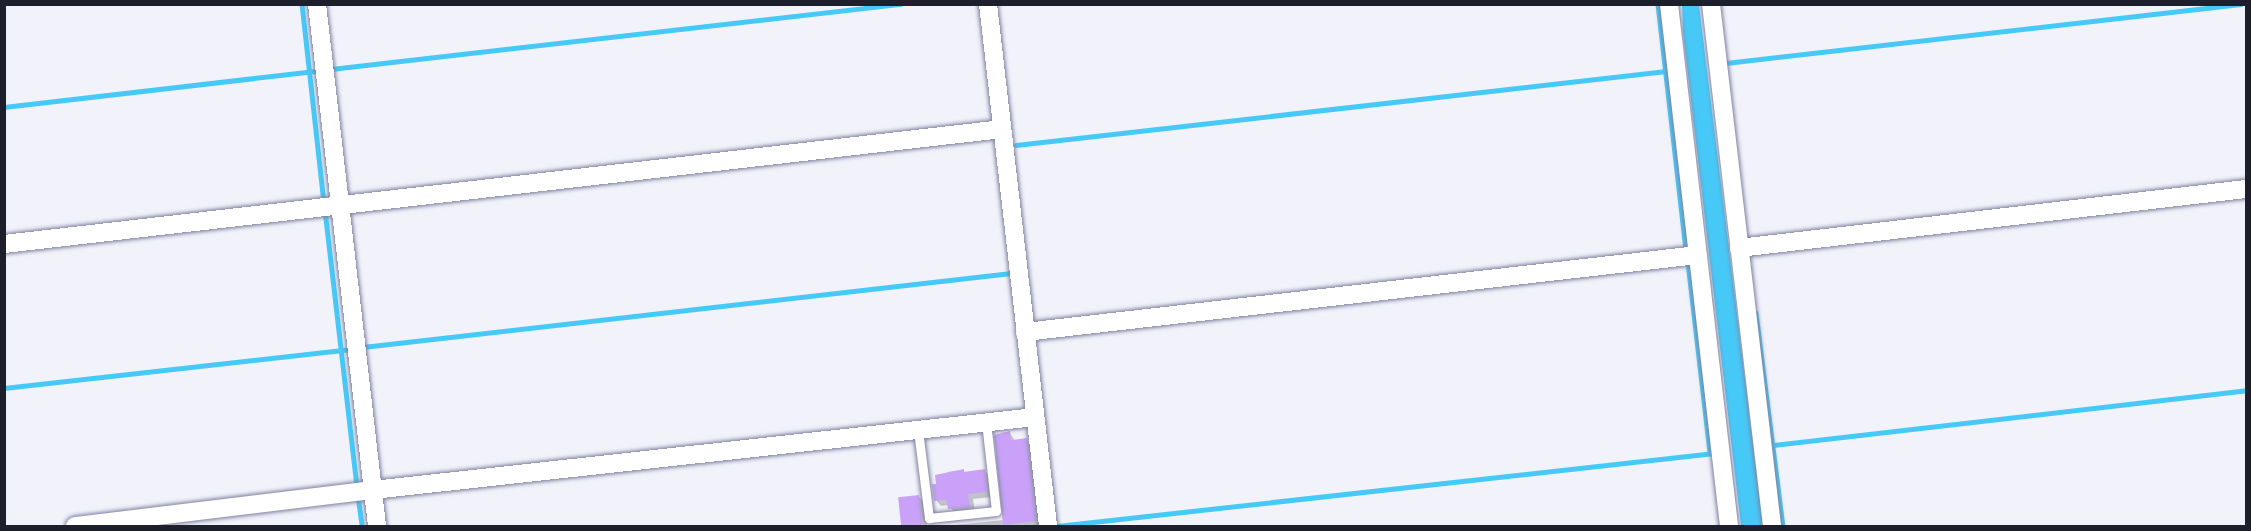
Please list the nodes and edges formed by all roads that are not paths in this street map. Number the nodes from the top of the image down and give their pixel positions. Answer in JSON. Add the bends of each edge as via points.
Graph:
{"nodes":[{"id":1,"x":317,"y":4,"type":"edge"},
{"id":2,"x":988,"y":4,"type":"edge"},
{"id":3,"x":1669,"y":4,"type":"edge"},
{"id":4,"x":1711,"y":4,"type":"edge"},
{"id":5,"x":1002,"y":129,"type":"junction"},
{"id":6,"x":2247,"y":189,"type":"edge"},
{"id":7,"x":330,"y":206,"type":"junction"},
{"id":8,"x":4,"y":244,"type":"edge"},
{"id":9,"x":1739,"y":248,"type":"junction"},
{"id":10,"x":1698,"y":255,"type":"junction"},
{"id":11,"x":1025,"y":332,"type":"junction"},
{"id":12,"x":1035,"y":417,"type":"junction"},
{"id":13,"x":986,"y":422,"type":"junction"},
{"id":14,"x":918,"y":430,"type":"junction"},
{"id":15,"x":363,"y":492,"type":"junction"},
{"id":16,"x":75,"y":526,"type":"edge"},
{"id":17,"x":377,"y":526,"type":"edge"},
{"id":18,"x":1048,"y":526,"type":"edge"},
{"id":19,"x":1729,"y":526,"type":"edge"},
{"id":20,"x":1772,"y":526,"type":"edge"}],
"edges":[{"from":1,"to":7,"type":"street"},
{"from":2,"to":5,"type":"street"},
{"from":3,"to":10,"type":"street"},
{"from":4,"to":9,"type":"street"},
{"from":5,"to":7,"type":"street"},
{"from":5,"to":11,"type":"street"},
{"from":6,"to":9,"type":"street"},
{"from":7,"to":8,"type":"street"},
{"from":7,"to":15,"type":"street"},
{"from":9,"to":20,"type":"street"},
{"from":10,"to":11,"type":"street"},
{"from":10,"to":19,"type":"street"},
{"from":11,"to":12,"type":"street"},
{"from":12,"to":13,"type":"street"},
{"from":12,"to":18,"type":"street"},
{"from":13,"to":14,"type":"street"},
{"from":13,"to":14,"type":"lane","via":[[996,511],[929,518]]},
{"from":14,"to":15,"type":"street"},
{"from":15,"to":16,"type":"street"},
{"from":15,"to":17,"type":"street"}]}
